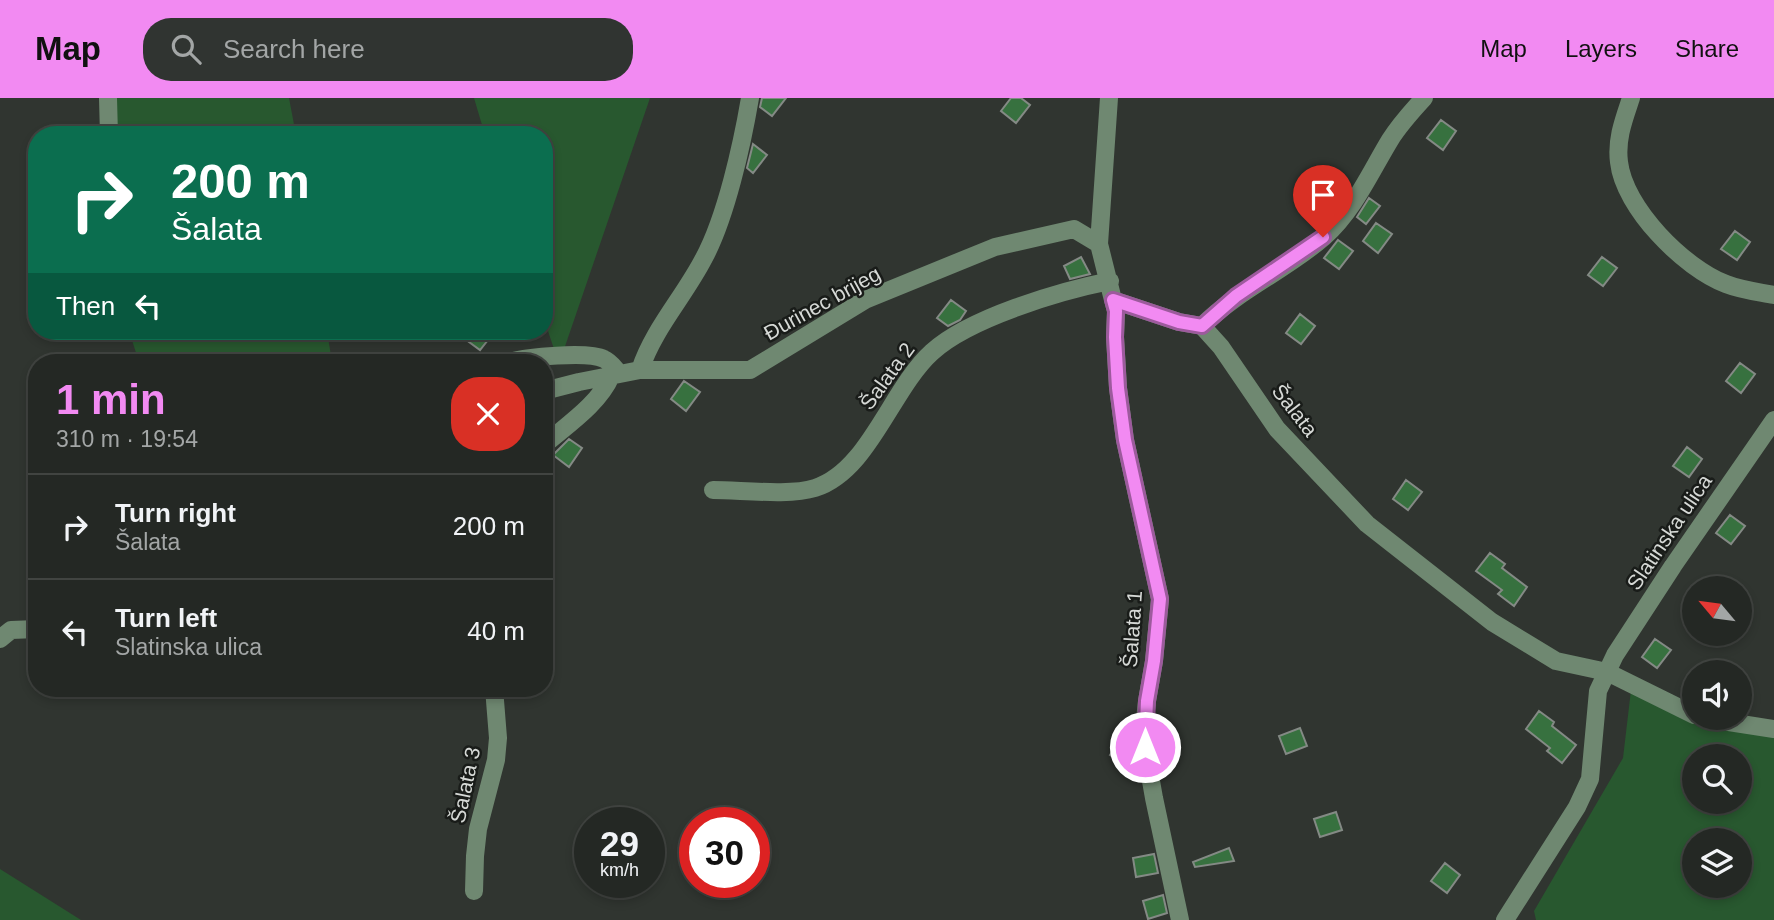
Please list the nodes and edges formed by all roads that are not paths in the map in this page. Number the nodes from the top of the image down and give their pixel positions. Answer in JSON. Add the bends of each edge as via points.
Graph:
{"nodes":[{"id":1,"x":108,"y":98,"type":"edge"},
{"id":2,"x":750,"y":98,"type":"edge"},
{"id":3,"x":1109,"y":98,"type":"edge"},
{"id":4,"x":1424,"y":98,"type":"edge"},
{"id":5,"x":1631,"y":98,"type":"edge"},
{"id":6,"x":108,"y":126,"type":"edge"},
{"id":7,"x":1099,"y":244,"type":"junction"},
{"id":8,"x":1110,"y":281,"type":"junction"},
{"id":9,"x":1774,"y":295,"type":"edge"},
{"id":10,"x":1113,"y":300,"type":"junction"},
{"id":11,"x":1202,"y":326,"type":"junction"},
{"id":12,"x":553,"y":357,"type":"edge"},
{"id":13,"x":640,"y":370,"type":"junction"},
{"id":14,"x":615,"y":375,"type":"junction"},
{"id":15,"x":553,"y":389,"type":"edge"},
{"id":16,"x":1774,"y":420,"type":"edge"},
{"id":17,"x":553,"y":436,"type":"edge"},
{"id":18,"x":713,"y":490,"type":"dead end"},
{"id":19,"x":28,"y":629,"type":"edge"},
{"id":20,"x":0,"y":639,"type":"edge"},
{"id":21,"x":1607,"y":672,"type":"junction"},
{"id":22,"x":495,"y":697,"type":"edge"},
{"id":23,"x":1682,"y":709,"type":"edge"},
{"id":24,"x":1752,"y":726,"type":"edge"},
{"id":25,"x":1774,"y":729,"type":"edge"},
{"id":26,"x":474,"y":891,"type":"dead end"},
{"id":27,"x":1180,"y":920,"type":"edge"},
{"id":28,"x":1505,"y":920,"type":"edge"}],
"edges":[{"from":1,"to":6,"type":"street"},
{"from":2,"to":13,"type":"street","via":[[713,240],[687,289],[656,332]]},
{"from":3,"to":7,"type":"street"},
{"from":4,"to":11,"type":"street","via":[[1391,138],[1342,218]]},
{"from":5,"to":9,"type":"street","via":[[1622,124],[1619,162],[1632,199],[1685,260],[1726,284]]},
{"from":7,"to":8,"type":"street"},
{"from":7,"to":13,"type":"street","name":"Đurinec brijeg","via":[[1074,229],[995,247],[865,300],[750,370]]},
{"from":8,"to":10,"type":"street"},
{"from":8,"to":18,"type":"street","name":"Šalata 2","via":[[1082,286],[978,322],[941,344],[914,372],[861,452],[825,484],[803,491]]},
{"from":10,"to":11,"type":"street"},
{"from":10,"to":27,"type":"street","name":"Šalata 1","via":[[1125,440],[1160,599],[1145,747]]},
{"from":11,"to":21,"type":"street","name":"Šalata","via":[[1221,346],[1277,429],[1367,524],[1492,622],[1556,662]]},
{"from":12,"to":14,"type":"street","via":[[602,358]]},
{"from":13,"to":14,"type":"street","name":"Đurinec brijeg"},
{"from":14,"to":15,"type":"street","name":"Đurinec brijeg"},
{"from":14,"to":17,"type":"street","via":[[594,401]]},
{"from":16,"to":21,"type":"street","name":"Slatinska ulica","via":[[1673,566]]},
{"from":19,"to":20,"type":"street","via":[[11,630]]},
{"from":21,"to":23,"type":"street","name":"Šalata"},
{"from":21,"to":28,"type":"street","name":"Slatinska ulica","via":[[1598,691],[1590,779]]},
{"from":22,"to":26,"type":"street","name":"Šalata 3","via":[[496,760],[478,829]]},
{"from":24,"to":25,"type":"street"}]}
